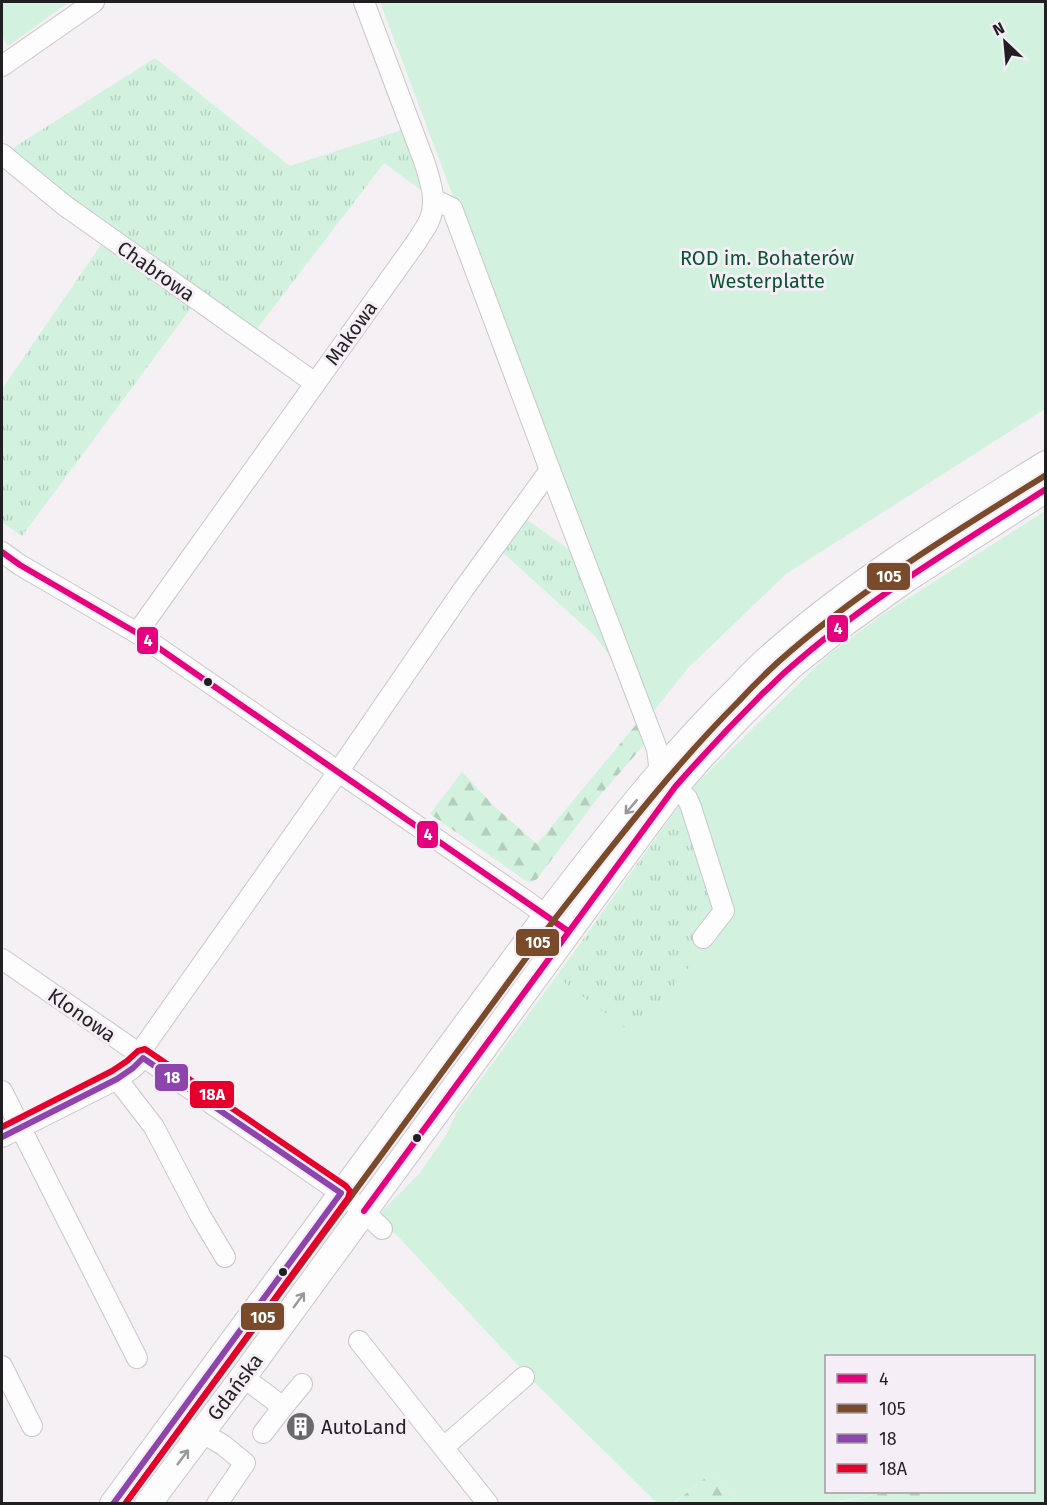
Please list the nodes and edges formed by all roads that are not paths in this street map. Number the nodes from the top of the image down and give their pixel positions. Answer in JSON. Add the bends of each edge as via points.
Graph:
{"nodes":[{"id":1,"x":94,"y":2,"type":"edge"},
{"id":2,"x":364,"y":2,"type":"edge"},
{"id":3,"x":2,"y":66,"type":"edge"},
{"id":4,"x":2,"y":154,"type":"edge"},
{"id":5,"x":433,"y":199,"type":"junction"},
{"id":6,"x":315,"y":383,"type":"junction"},
{"id":7,"x":1046,"y":464,"type":"edge"},
{"id":8,"x":550,"y":470,"type":"junction"},
{"id":9,"x":1046,"y":489,"type":"edge"},
{"id":10,"x":2,"y":552,"type":"edge"},
{"id":11,"x":137,"y":633,"type":"junction"},
{"id":12,"x":338,"y":772,"type":"junction"},
{"id":13,"x":668,"y":780,"type":"junction"},
{"id":14,"x":547,"y":915,"type":"junction"},
{"id":15,"x":568,"y":931,"type":"junction"},
{"id":16,"x":703,"y":938,"type":"dead end"},
{"id":17,"x":2,"y":959,"type":"edge"},
{"id":18,"x":143,"y":1058,"type":"junction"},
{"id":19,"x":117,"y":1079,"type":"junction"},
{"id":20,"x":2,"y":1091,"type":"edge"},
{"id":21,"x":20,"y":1128,"type":"junction"},
{"id":22,"x":2,"y":1137,"type":"edge"},
{"id":23,"x":341,"y":1193,"type":"junction"},
{"id":24,"x":364,"y":1211,"type":"junction"},
{"id":25,"x":382,"y":1229,"type":"dead end"},
{"id":26,"x":225,"y":1257,"type":"dead end"},
{"id":27,"x":359,"y":1341,"type":"dead end"},
{"id":28,"x":136,"y":1358,"type":"dead end"},
{"id":29,"x":2,"y":1366,"type":"edge"},
{"id":30,"x":243,"y":1377,"type":"junction"},
{"id":31,"x":524,"y":1377,"type":"dead end"},
{"id":32,"x":302,"y":1384,"type":"dead end"},
{"id":33,"x":283,"y":1407,"type":"junction"},
{"id":34,"x":171,"y":1425,"type":"junction"},
{"id":35,"x":32,"y":1426,"type":"dead end"},
{"id":36,"x":201,"y":1432,"type":"junction"},
{"id":37,"x":262,"y":1433,"type":"dead end"},
{"id":38,"x":444,"y":1448,"type":"junction"},
{"id":39,"x":138,"y":1470,"type":"junction"},
{"id":40,"x":155,"y":1501,"type":"edge"},
{"id":41,"x":113,"y":1503,"type":"edge"},
{"id":42,"x":217,"y":1503,"type":"edge"},
{"id":43,"x":488,"y":1503,"type":"edge"}],
"edges":[{"from":1,"to":3,"type":"street"},
{"from":2,"to":5,"type":"street","name":"Makowa","via":[[424,160]]},
{"from":4,"to":6,"type":"street","name":"Chabrowa","via":[[64,205]]},
{"from":5,"to":6,"type":"street","name":"Makowa","via":[[429,222],[417,241]]},
{"from":5,"to":8,"type":"street","via":[[452,208]]},
{"from":6,"to":11,"type":"street","name":"Makowa"},
{"from":7,"to":13,"type":"main road","name":"Gdańska","via":[[895,560],[775,652],[716,711]]},
{"from":8,"to":12,"type":"street"},
{"from":8,"to":13,"type":"street"},
{"from":9,"to":13,"type":"main road","name":"Gdańska","via":[[841,626],[791,666],[701,757]]},
{"from":10,"to":11,"type":"street"},
{"from":11,"to":12,"type":"street"},
{"from":12,"to":14,"type":"street"},
{"from":12,"to":18,"type":"street","via":[[143,1048]]},
{"from":13,"to":14,"type":"main road","name":"Gdańska","one_way":true,"via":[[609,833]]},
{"from":13,"to":15,"type":"main road","name":"Gdańska"},
{"from":13,"to":16,"type":"street","via":[[691,807],[724,911]]},
{"from":14,"to":15,"type":"street"},
{"from":14,"to":23,"type":"main road","name":"Gdańska"},
{"from":15,"to":24,"type":"main road","name":"Gdańska"},
{"from":17,"to":18,"type":"street","name":"Klonowa"},
{"from":18,"to":19,"type":"street"},
{"from":18,"to":23,"type":"street","name":"Klonowa"},
{"from":19,"to":21,"type":"street"},
{"from":19,"to":26,"type":"street","via":[[154,1126]]},
{"from":20,"to":21,"type":"street"},
{"from":21,"to":22,"type":"street"},
{"from":21,"to":28,"type":"street"},
{"from":23,"to":24,"type":"street"},
{"from":23,"to":34,"type":"main road","name":"Gdańska"},
{"from":24,"to":25,"type":"street"},
{"from":30,"to":24,"type":"main road","name":"Gdańska","one_way":true},
{"from":27,"to":38,"type":"street"},
{"from":29,"to":35,"type":"street"},
{"from":30,"to":33,"type":"street"},
{"from":30,"to":36,"type":"main road","name":"Gdańska"},
{"from":31,"to":38,"type":"street"},
{"from":32,"to":33,"type":"street"},
{"from":33,"to":37,"type":"street"},
{"from":34,"to":36,"type":"street"},
{"from":34,"to":39,"type":"main road","name":"Gdańska"},
{"from":40,"to":36,"type":"main road","name":"Gdańska","one_way":true},
{"from":36,"to":42,"type":"street","via":[[245,1463]]},
{"from":38,"to":43,"type":"street"},
{"from":39,"to":40,"type":"street"},
{"from":39,"to":41,"type":"main road","name":"Gdańska"}]}
